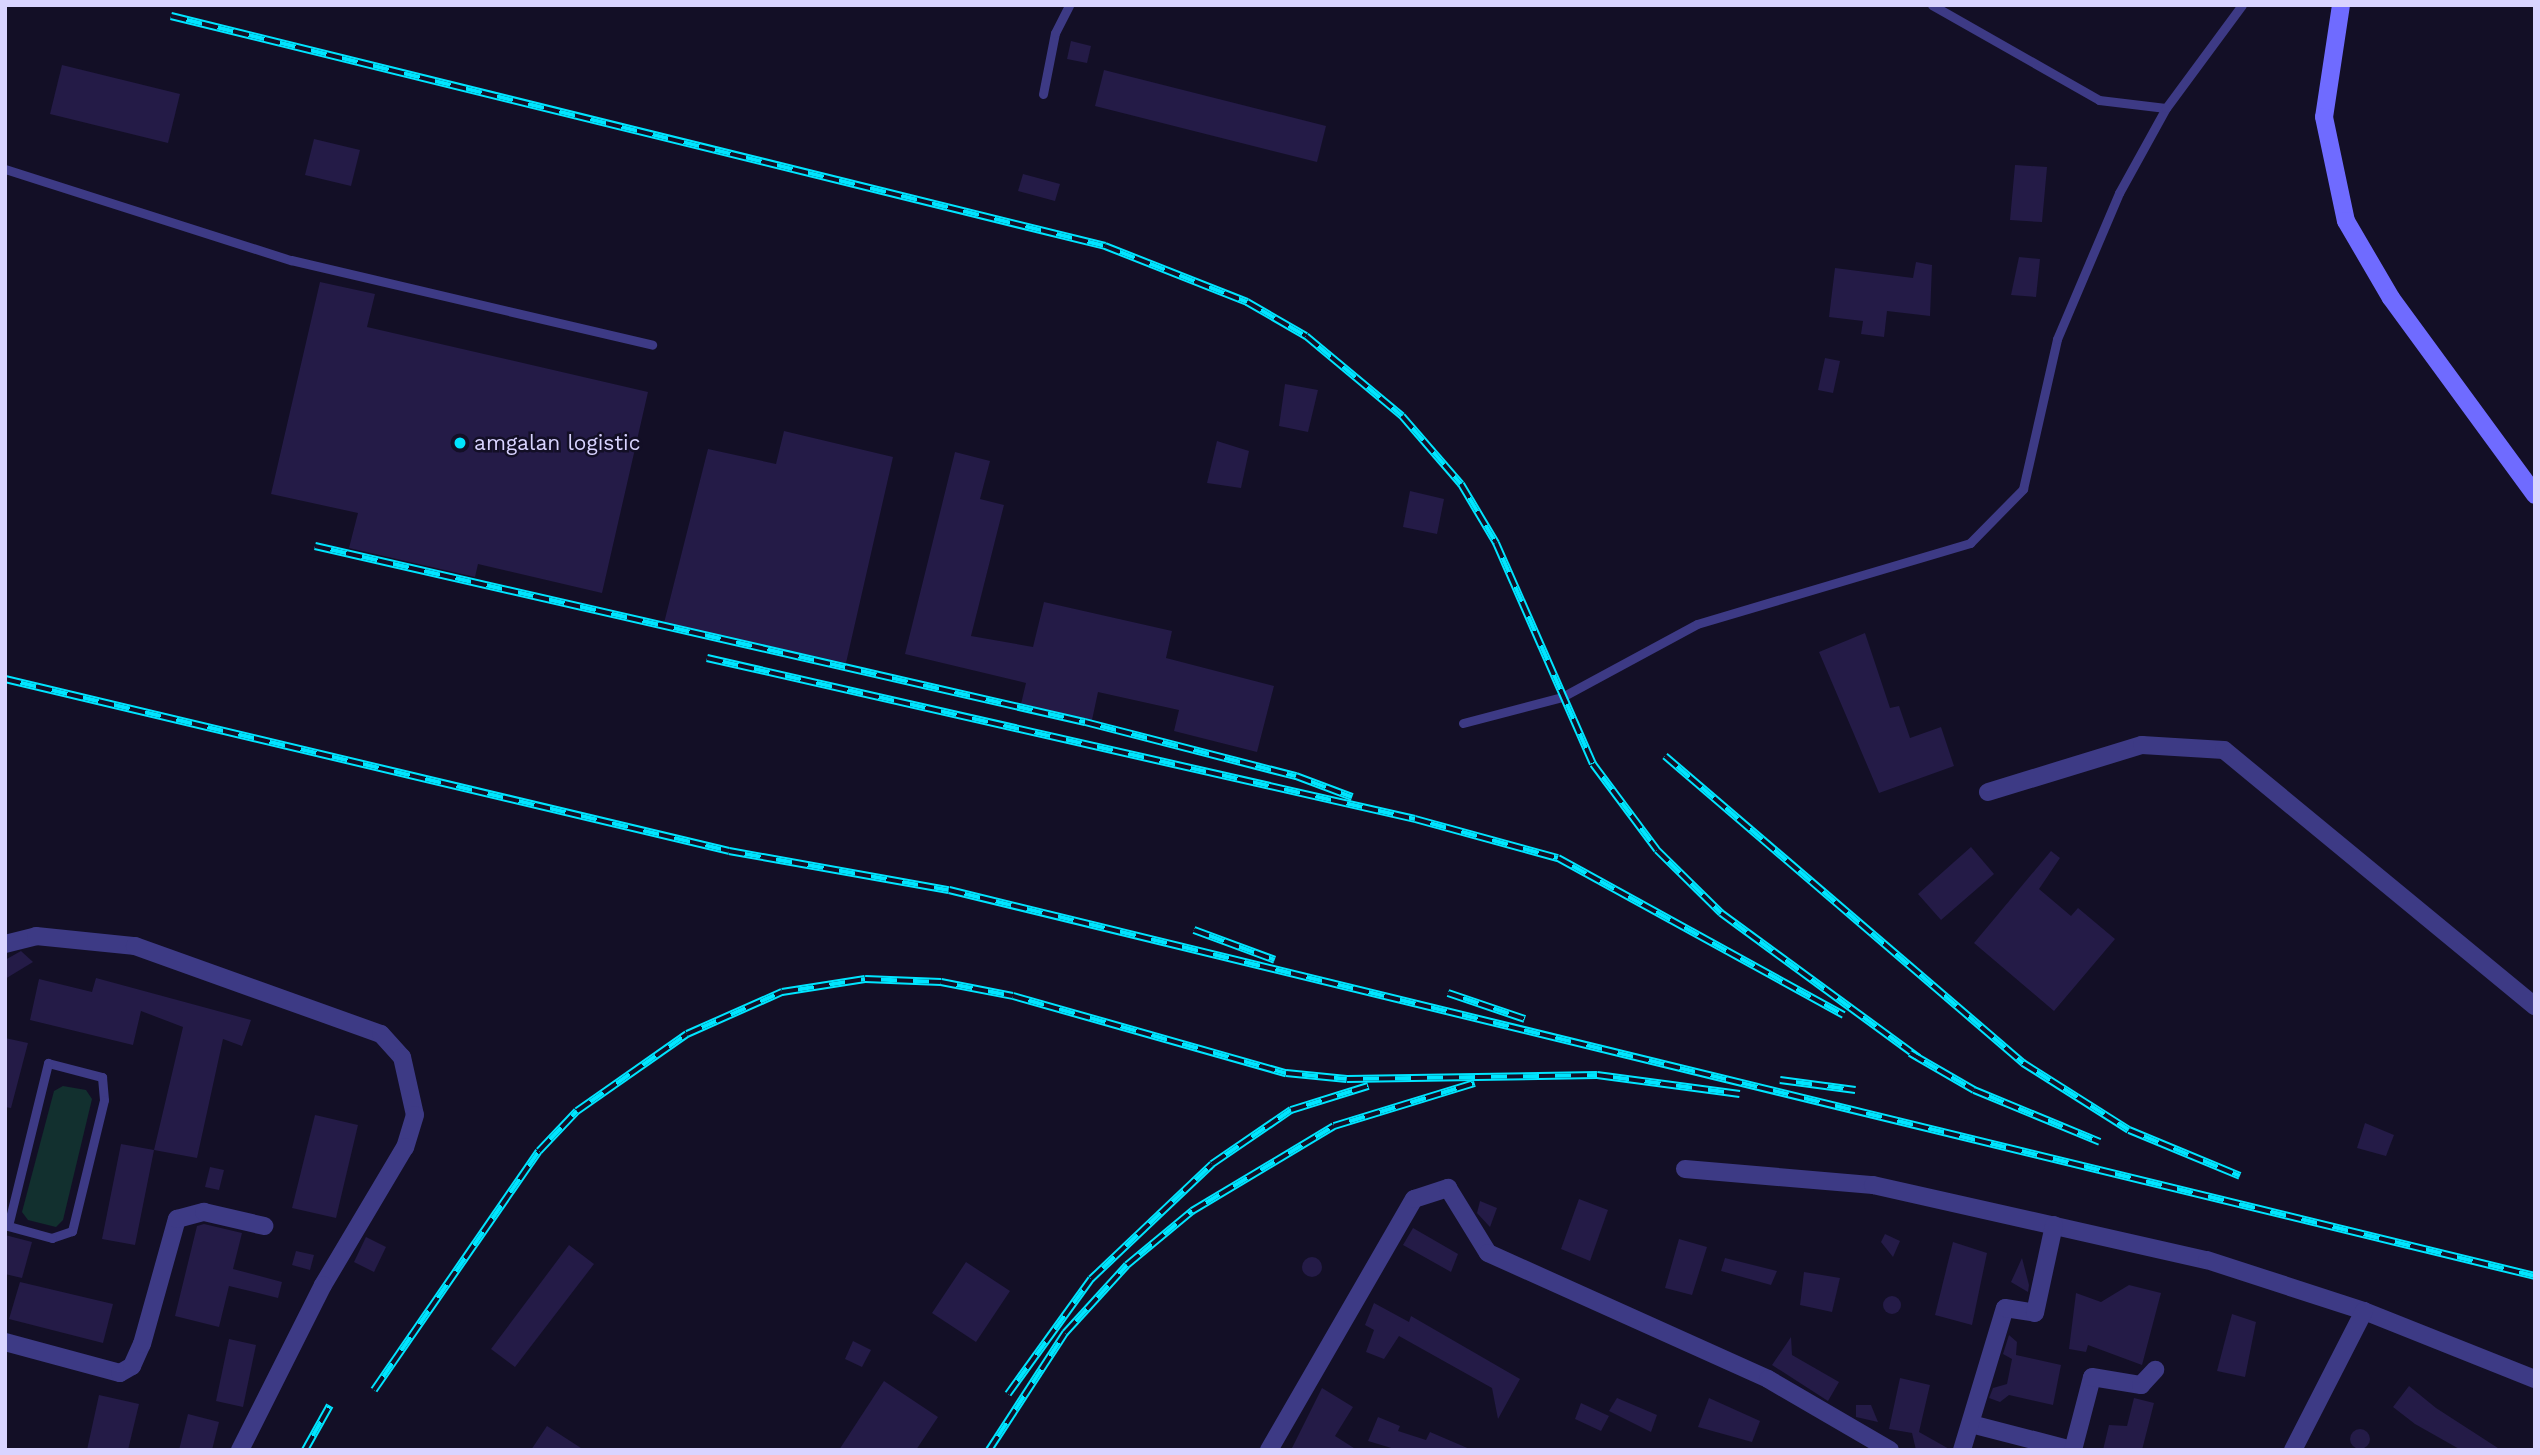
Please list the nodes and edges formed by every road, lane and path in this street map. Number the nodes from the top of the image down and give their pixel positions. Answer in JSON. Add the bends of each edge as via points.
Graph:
{"nodes":[{"id":1,"x":1069,"y":5,"type":"edge"},
{"id":2,"x":1931,"y":5,"type":"edge"},
{"id":3,"x":2242,"y":5,"type":"edge"},
{"id":4,"x":2341,"y":5,"type":"edge"},
{"id":5,"x":1043,"y":94,"type":"dead end"},
{"id":6,"x":2166,"y":108,"type":"junction"},
{"id":7,"x":5,"y":169,"type":"edge"},
{"id":8,"x":652,"y":345,"type":"dead end"},
{"id":9,"x":2535,"y":495,"type":"edge"},
{"id":10,"x":1463,"y":723,"type":"dead end"},
{"id":11,"x":1988,"y":792,"type":"dead end"},
{"id":12,"x":5,"y":944,"type":"edge"},
{"id":13,"x":2535,"y":1006,"type":"edge"},
{"id":14,"x":1685,"y":1169,"type":"dead end"},
{"id":15,"x":9,"y":1202,"type":"edge"},
{"id":16,"x":2054,"y":1225,"type":"junction"},
{"id":17,"x":264,"y":1226,"type":"dead end"},
{"id":18,"x":2364,"y":1311,"type":"junction"},
{"id":19,"x":5,"y":1342,"type":"edge"},
{"id":20,"x":2155,"y":1370,"type":"dead end"},
{"id":21,"x":2535,"y":1379,"type":"edge"},
{"id":22,"x":1971,"y":1424,"type":"junction"},
{"id":23,"x":240,"y":1450,"type":"edge"},
{"id":24,"x":1269,"y":1450,"type":"edge"},
{"id":25,"x":1890,"y":1450,"type":"edge"},
{"id":26,"x":1962,"y":1450,"type":"edge"},
{"id":27,"x":2073,"y":1450,"type":"edge"},
{"id":28,"x":2293,"y":1450,"type":"edge"}],
"edges":[{"from":1,"to":5,"type":"lane","via":[[1055,33]]},
{"from":2,"to":6,"type":"lane","via":[[2099,100]]},
{"from":3,"to":6,"type":"lane"},
{"from":4,"to":9,"type":"main road","via":[[2324,117],[2346,221],[2378,279]]},
{"from":6,"to":10,"type":"lane","via":[[2119,193],[2057,339],[2023,489],[1970,543],[1697,624],[1562,696]]},
{"from":7,"to":8,"type":"lane","via":[[291,260]]},
{"from":11,"to":13,"type":"street","via":[[2142,745],[2224,750]]},
{"from":12,"to":23,"type":"street","via":[[36,936],[135,946],[370,1029],[393,1042],[402,1057],[415,1115],[405,1147],[323,1285]]},
{"from":14,"to":16,"type":"street","via":[[1873,1185]]},
{"from":15,"to":15,"type":"lane","via":[[8,1226],[52,1238],[72,1231],[104,1100],[103,1077],[48,1063]]},
{"from":16,"to":18,"type":"street","via":[[2207,1260]]},
{"from":16,"to":22,"type":"street","via":[[2035,1313],[2005,1308]]},
{"from":17,"to":19,"type":"street","via":[[204,1212],[177,1219],[142,1344],[132,1366],[120,1373]]},
{"from":18,"to":21,"type":"street"},
{"from":18,"to":28,"type":"street"},
{"from":20,"to":27,"type":"street","via":[[2141,1385],[2092,1377]]},
{"from":22,"to":26,"type":"street"},
{"from":22,"to":27,"type":"street"},
{"from":24,"to":25,"type":"street","via":[[1414,1199],[1448,1188],[1488,1252],[1768,1380]]}]}
